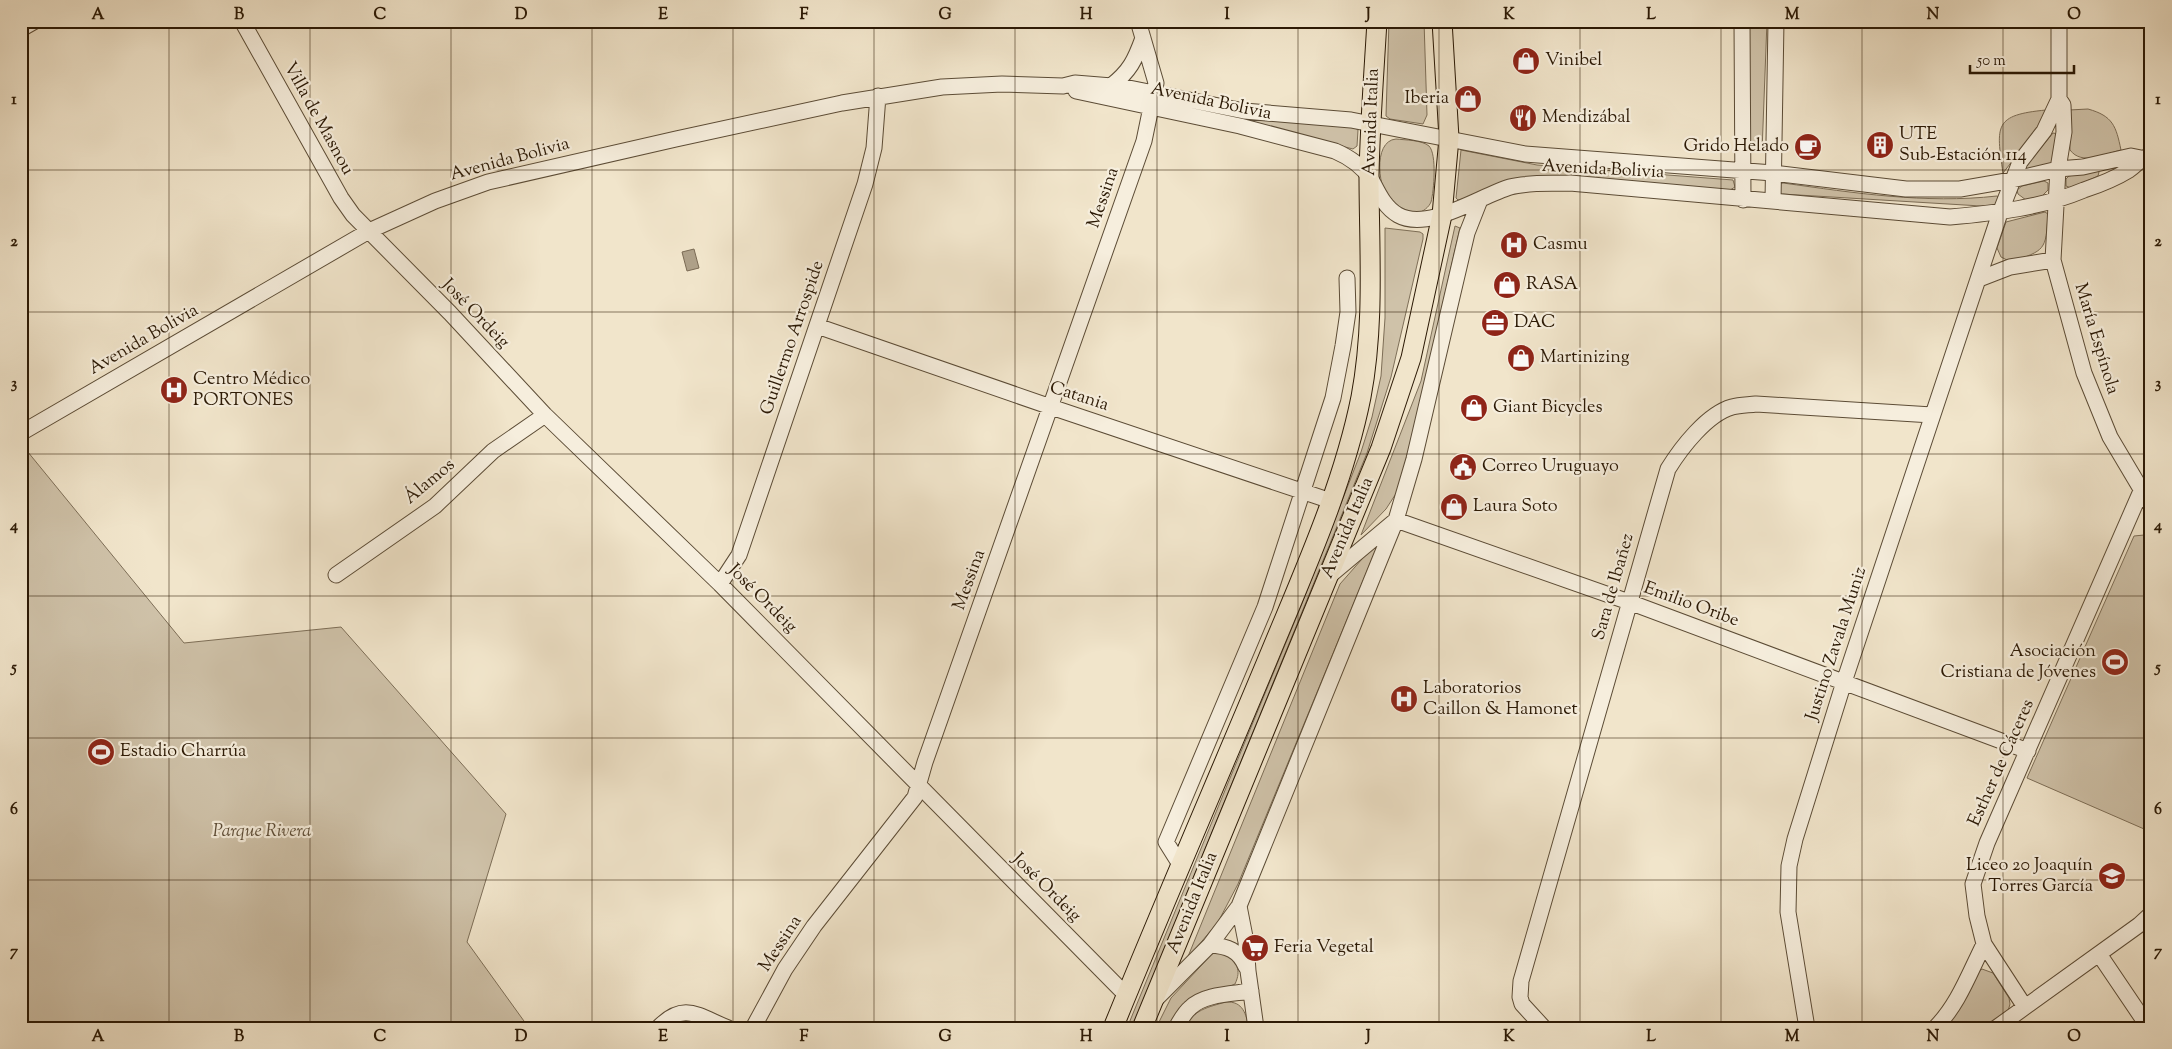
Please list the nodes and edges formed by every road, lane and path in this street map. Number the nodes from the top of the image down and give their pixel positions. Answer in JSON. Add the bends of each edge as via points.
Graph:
{"nodes":[{"id":1,"x":35,"y":21,"type":"edge"},
{"id":2,"x":242,"y":21,"type":"edge"},
{"id":3,"x":1138,"y":21,"type":"edge"},
{"id":4,"x":1742,"y":21,"type":"edge"},
{"id":5,"x":1776,"y":21,"type":"edge"},
{"id":6,"x":2059,"y":21,"type":"edge"},
{"id":7,"x":1443,"y":25,"type":"edge"},
{"id":8,"x":1376,"y":26,"type":"edge"},
{"id":9,"x":21,"y":29,"type":"edge"},
{"id":10,"x":1143,"y":38,"type":"junction"},
{"id":11,"x":1063,"y":86,"type":"junction"},
{"id":12,"x":1111,"y":86,"type":"junction"},
{"id":13,"x":1155,"y":93,"type":"junction"},
{"id":14,"x":878,"y":96,"type":"junction"},
{"id":15,"x":2060,"y":99,"type":"junction"},
{"id":16,"x":1152,"y":108,"type":"junction"},
{"id":17,"x":1371,"y":124,"type":"junction"},
{"id":18,"x":1449,"y":138,"type":"junction"},
{"id":19,"x":2146,"y":157,"type":"edge"},
{"id":20,"x":2058,"y":169,"type":"junction"},
{"id":21,"x":1743,"y":171,"type":"junction"},
{"id":22,"x":1774,"y":173,"type":"junction"},
{"id":23,"x":1369,"y":177,"type":"junction"},
{"id":24,"x":2012,"y":180,"type":"junction"},
{"id":25,"x":1480,"y":200,"type":"junction"},
{"id":26,"x":1743,"y":200,"type":"junction"},
{"id":27,"x":2056,"y":200,"type":"junction"},
{"id":28,"x":1773,"y":201,"type":"junction"},
{"id":29,"x":2000,"y":213,"type":"junction"},
{"id":30,"x":1442,"y":215,"type":"junction"},
{"id":31,"x":369,"y":231,"type":"junction"},
{"id":32,"x":2053,"y":260,"type":"junction"},
{"id":33,"x":1348,"y":278,"type":"dead end"},
{"id":34,"x":1979,"y":279,"type":"junction"},
{"id":35,"x":817,"y":326,"type":"junction"},
{"id":36,"x":1051,"y":407,"type":"junction"},
{"id":37,"x":1932,"y":414,"type":"junction"},
{"id":38,"x":545,"y":415,"type":"junction"},
{"id":39,"x":21,"y":433,"type":"edge"},
{"id":40,"x":1303,"y":490,"type":"junction"},
{"id":41,"x":2141,"y":491,"type":"junction"},
{"id":42,"x":1331,"y":501,"type":"junction"},
{"id":43,"x":2151,"y":506,"type":"edge"},
{"id":44,"x":1396,"y":520,"type":"junction"},
{"id":45,"x":336,"y":575,"type":"dead end"},
{"id":46,"x":1326,"y":578,"type":"junction"},
{"id":47,"x":720,"y":584,"type":"junction"},
{"id":48,"x":1629,"y":602,"type":"junction"},
{"id":49,"x":1844,"y":682,"type":"junction"},
{"id":50,"x":2028,"y":751,"type":"junction"},
{"id":51,"x":918,"y":785,"type":"junction"},
{"id":52,"x":1181,"y":866,"type":"junction"},
{"id":53,"x":1239,"y":906,"type":"junction"},
{"id":54,"x":2151,"y":914,"type":"edge"},
{"id":55,"x":1984,"y":944,"type":"junction"},
{"id":56,"x":1210,"y":945,"type":"junction"},
{"id":57,"x":2099,"y":954,"type":"junction"},
{"id":58,"x":1248,"y":971,"type":"junction"},
{"id":59,"x":1251,"y":991,"type":"junction"},
{"id":60,"x":1127,"y":996,"type":"junction"},
{"id":61,"x":1153,"y":1001,"type":"junction"},
{"id":62,"x":2025,"y":1007,"type":"junction"},
{"id":63,"x":1112,"y":1026,"type":"edge"},
{"id":64,"x":658,"y":1028,"type":"edge"},
{"id":65,"x":728,"y":1028,"type":"edge"},
{"id":66,"x":753,"y":1028,"type":"edge"},
{"id":67,"x":1142,"y":1028,"type":"edge"},
{"id":68,"x":1176,"y":1028,"type":"edge"},
{"id":69,"x":1256,"y":1028,"type":"edge"},
{"id":70,"x":1544,"y":1028,"type":"edge"},
{"id":71,"x":1807,"y":1028,"type":"edge"},
{"id":72,"x":1935,"y":1028,"type":"edge"},
{"id":73,"x":1996,"y":1028,"type":"edge"},
{"id":74,"x":2149,"y":1028,"type":"edge"}],
"edges":[{"from":1,"to":9,"type":"street"},
{"from":2,"to":31,"type":"street","name":"Villa de Masnou","via":[[341,198]]},
{"from":3,"to":10,"type":"street","name":"Messina"},
{"from":4,"to":21,"type":"street"},
{"from":5,"to":22,"type":"street"},
{"from":6,"to":15,"type":"street","name":"María Espínola"},
{"from":7,"to":18,"type":"main road","name":"Avenida Italia"},
{"from":8,"to":17,"type":"main road","name":"Avenida Italia"},
{"from":10,"to":12,"type":"street","via":[[1135,60],[1124,76]]},
{"from":10,"to":13,"type":"street","name":"Messina","via":[[1156,83]]},
{"from":11,"to":12,"type":"street","name":"Avenida Bolivia","via":[[1075,83]]},
{"from":11,"to":14,"type":"street","name":"Avenida Bolivia","via":[[1002,84],[942,87]]},
{"from":11,"to":16,"type":"street","name":"Avenida Bolivia"},
{"from":12,"to":13,"type":"street","name":"Avenida Bolivia"},
{"from":13,"to":16,"type":"street","name":"Messina"},
{"from":13,"to":17,"type":"street","name":"Avenida Bolivia","via":[[1244,111]]},
{"from":14,"to":31,"type":"street","name":"Avenida Bolivia","via":[[488,182],[435,201]]},
{"from":14,"to":35,"type":"street","name":"Guillermo Arrospide","via":[[874,148],[865,184]]},
{"from":15,"to":20,"type":"street","name":"María Espínola","via":[[2064,132]]},
{"from":15,"to":24,"type":"street","name":"Justino Zavala Muniz","via":[[2044,131],[2020,162]]},
{"from":16,"to":23,"type":"street","name":"Avenida Bolivia","via":[[1240,126],[1335,151],[1350,157]]},
{"from":16,"to":36,"type":"street","name":"Messina","via":[[1144,141]]},
{"from":17,"to":18,"type":"street","name":"Avenida Bolivia"},
{"from":17,"to":23,"type":"main road","name":"Avenida Italia"},
{"from":18,"to":21,"type":"street","name":"Avenida Bolivia","via":[[1525,154]]},
{"from":18,"to":30,"type":"main road","name":"Avenida Italia"},
{"from":19,"to":20,"type":"street","name":"Avenida Bolivia","via":[[2131,156]]},
{"from":19,"to":27,"type":"street","name":"Avenida Bolivia","via":[[2130,169]]},
{"from":20,"to":24,"type":"street","name":"Avenida Bolivia"},
{"from":20,"to":27,"type":"street","name":"María Espínola"},
{"from":21,"to":22,"type":"street","name":"Avenida Bolivia"},
{"from":21,"to":26,"type":"street"},
{"from":22,"to":24,"type":"street","name":"Avenida Bolivia","via":[[1906,189],[1960,189]]},
{"from":22,"to":28,"type":"street"},
{"from":23,"to":30,"type":"street","name":"Avenida Bolivia","via":[[1388,207],[1397,214],[1414,219]]},
{"from":23,"to":42,"type":"main road","name":"Avenida Italia","via":[[1369,337],[1354,430]]},
{"from":24,"to":29,"type":"street","name":"Justino Zavala Muniz"},
{"from":25,"to":26,"type":"street","name":"Avenida Bolivia","via":[[1510,187],[1570,183]]},
{"from":25,"to":30,"type":"street","name":"Avenida Bolivia"},
{"from":25,"to":44,"type":"street","name":"Avenida Italia","via":[[1466,233],[1414,459]]},
{"from":26,"to":28,"type":"street","name":"Avenida Bolivia"},
{"from":27,"to":29,"type":"street","name":"Avenida Bolivia"},
{"from":27,"to":32,"type":"street","name":"María Espínola"},
{"from":28,"to":29,"type":"street","name":"Avenida Bolivia","via":[[1950,217]]},
{"from":29,"to":34,"type":"street","name":"Justino Zavala Muniz"},
{"from":30,"to":46,"type":"main road","name":"Avenida Italia","via":[[1411,358],[1392,418]]},
{"from":31,"to":38,"type":"street","name":"José Ordeig"},
{"from":31,"to":39,"type":"street","name":"Avenida Bolivia"},
{"from":32,"to":34,"type":"street","via":[[2010,267]]},
{"from":32,"to":41,"type":"street","name":"María Espínola","via":[[2084,373],[2110,437]]},
{"from":33,"to":40,"type":"street","name":"Avenida Italia","via":[[1344,346],[1333,398]]},
{"from":34,"to":37,"type":"street","name":"Justino Zavala Muniz"},
{"from":35,"to":36,"type":"street","name":"Catania"},
{"from":35,"to":47,"type":"street","name":"Guillermo Arrospide","via":[[739,555]]},
{"from":36,"to":40,"type":"street","name":"Catania"},
{"from":36,"to":51,"type":"street","name":"Messina"},
{"from":37,"to":48,"type":"street","name":"Sara de Ibañez","via":[[1756,404],[1732,407],[1721,413],[1683,445],[1668,469]]},
{"from":37,"to":49,"type":"street","name":"Justino Zavala Muniz"},
{"from":38,"to":45,"type":"street","name":"Álamos","via":[[493,451],[435,506]]},
{"from":38,"to":47,"type":"street","name":"José Ordeig"},
{"from":40,"to":42,"type":"street","name":"Catania"},
{"from":40,"to":52,"type":"street","name":"Avenida Italia","via":[[1265,607],[1166,842]]},
{"from":41,"to":43,"type":"street","name":"María Espínola"},
{"from":41,"to":50,"type":"street","name":"Esther de Cáceres"},
{"from":42,"to":52,"type":"main road","name":"Avenida Italia"},
{"from":44,"to":46,"type":"street"},
{"from":44,"to":48,"type":"street","name":"Emilio Oribe"},
{"from":44,"to":53,"type":"street","name":"Avenida Italia"},
{"from":46,"to":61,"type":"main road","name":"Avenida Italia"},
{"from":47,"to":51,"type":"street","name":"José Ordeig"},
{"from":48,"to":49,"type":"street","name":"Emilio Oribe"},
{"from":48,"to":70,"type":"street","name":"Sara de Ibañez","via":[[1521,981],[1522,1004]]},
{"from":49,"to":50,"type":"street","name":"Emilio Oribe"},
{"from":49,"to":71,"type":"street","name":"Justino Zavala Muniz","via":[[1789,866],[1788,912]]},
{"from":50,"to":55,"type":"street","name":"Esther de Cáceres","via":[[1987,842],[1973,884],[1976,916]]},
{"from":51,"to":60,"type":"street","name":"José Ordeig"},
{"from":51,"to":66,"type":"street","name":"Messina","via":[[915,798],[814,926],[785,969]]},
{"from":52,"to":60,"type":"main road","name":"Avenida Italia"},
{"from":53,"to":56,"type":"street","name":"Avenida Italia"},
{"from":53,"to":58,"type":"street"},
{"from":54,"to":57,"type":"street"},
{"from":55,"to":62,"type":"street","name":"Esther de Cáceres"},
{"from":55,"to":72,"type":"street","via":[[1958,998]]},
{"from":56,"to":58,"type":"street","via":[[1224,946],[1237,952]]},
{"from":56,"to":61,"type":"street","name":"Avenida Italia"},
{"from":57,"to":62,"type":"street"},
{"from":57,"to":74,"type":"street"},
{"from":58,"to":59,"type":"street"},
{"from":59,"to":68,"type":"street","via":[[1198,1002],[1190,1007]]},
{"from":59,"to":69,"type":"street"},
{"from":60,"to":63,"type":"main road","name":"Avenida Italia"},
{"from":61,"to":67,"type":"main road","name":"Avenida Italia"},
{"from":62,"to":73,"type":"street"},
{"from":64,"to":65,"type":"street","via":[[674,1014],[682,1012],[690,1012]]}]}
